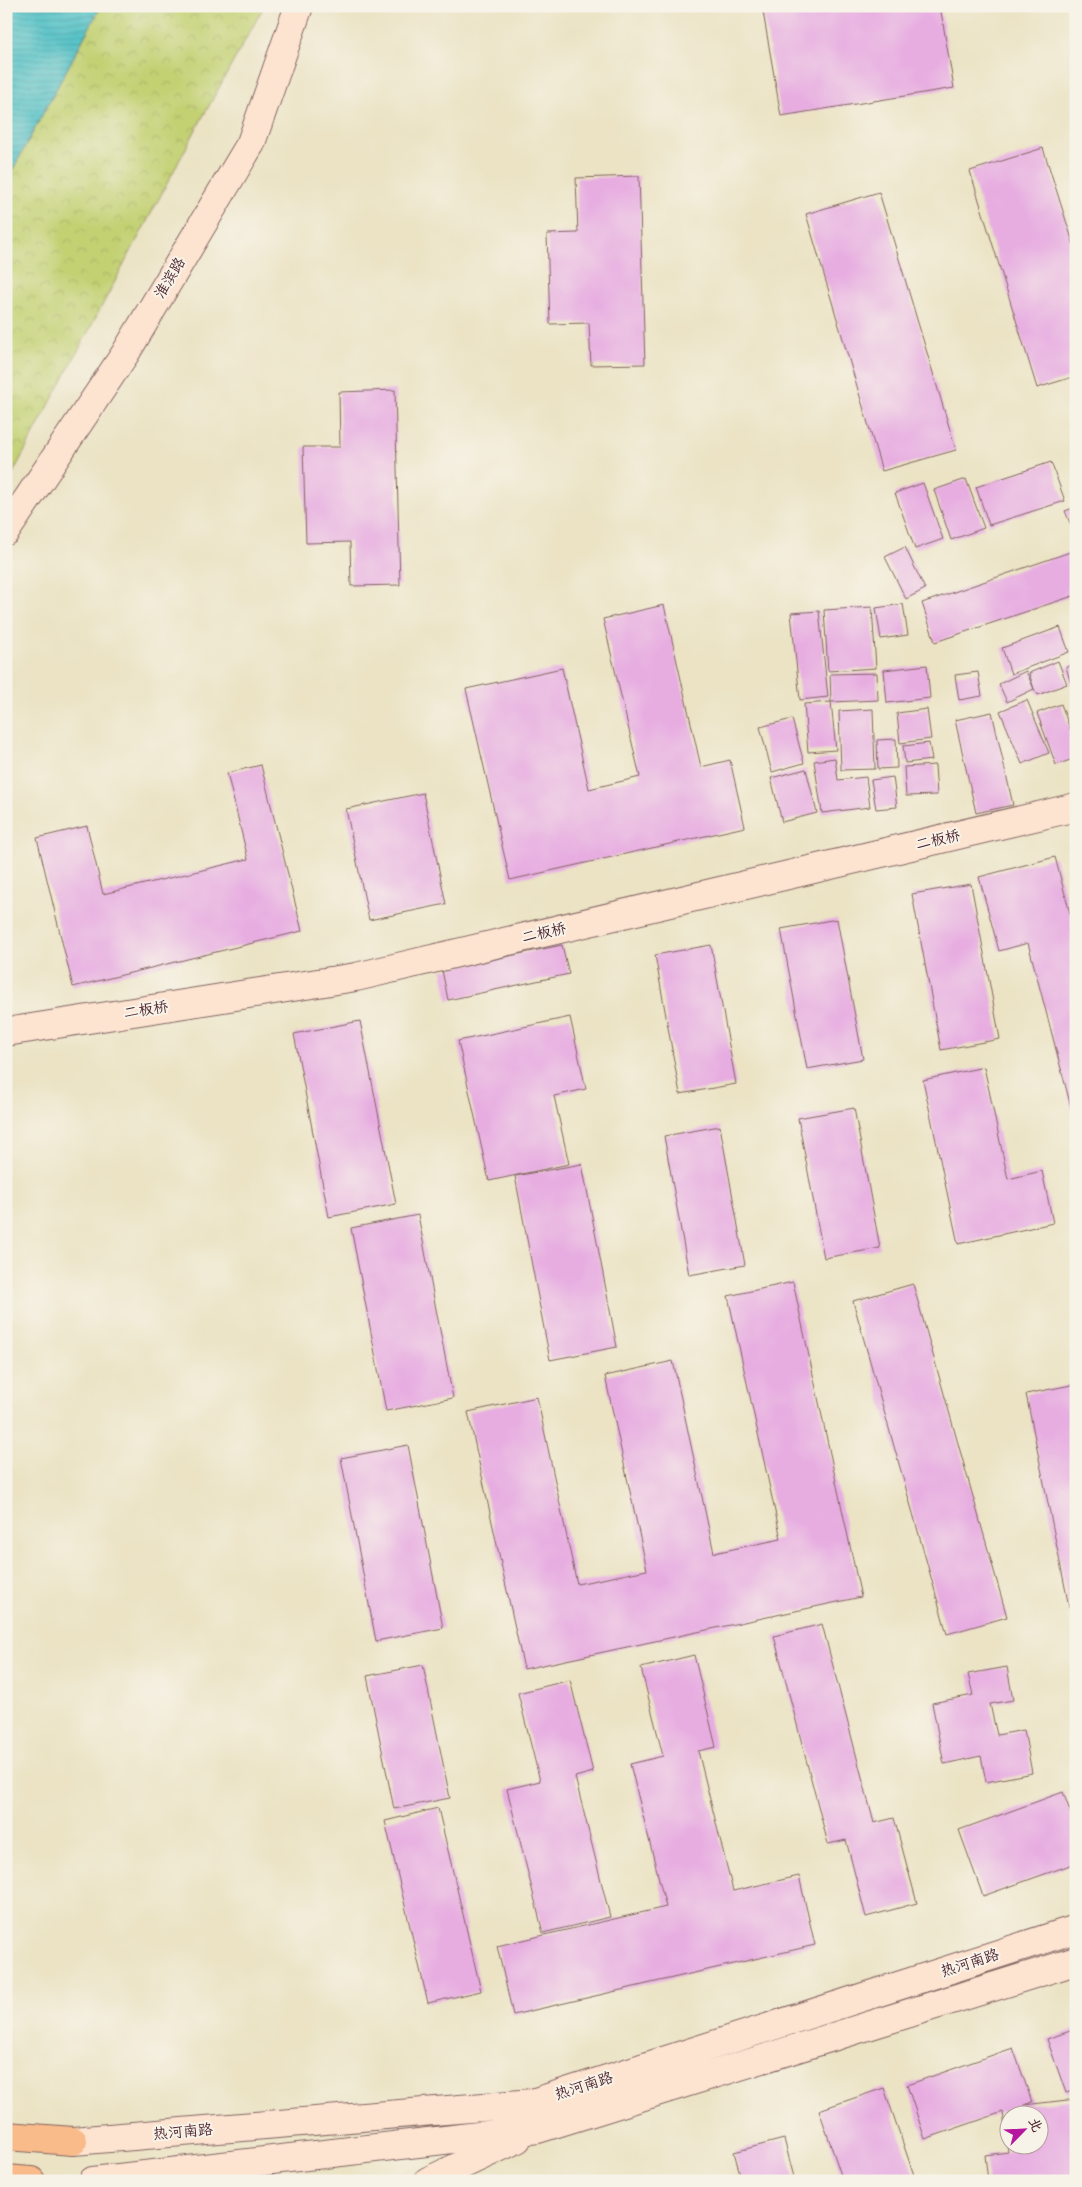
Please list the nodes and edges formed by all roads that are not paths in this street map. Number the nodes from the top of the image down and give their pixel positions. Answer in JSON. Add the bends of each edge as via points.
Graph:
{"nodes":[{"id":1,"x":300,"y":6,"type":"edge"},
{"id":2,"x":6,"y":531,"type":"edge"},
{"id":3,"x":1076,"y":807,"type":"edge"},
{"id":4,"x":6,"y":1032,"type":"edge"},
{"id":5,"x":1076,"y":1929,"type":"edge"},
{"id":6,"x":1076,"y":1961,"type":"edge"},
{"id":7,"x":538,"y":2128,"type":"junction"},
{"id":8,"x":6,"y":2136,"type":"edge"},
{"id":9,"x":6,"y":2179,"type":"edge"},
{"id":10,"x":31,"y":2181,"type":"edge"},
{"id":11,"x":93,"y":2181,"type":"edge"},
{"id":12,"x":428,"y":2181,"type":"edge"}],
"edges":[{"from":1,"to":2,"type":"main road","name":"淮滨路","via":[[250,143],[125,354]]},
{"from":3,"to":4,"type":"main road","name":"二板桥","via":[[356,977]]},
{"from":5,"to":8,"type":"main road","name":"热河南路","via":[[532,2103],[73,2141]]},
{"from":6,"to":7,"type":"main road","name":"热河南路"},
{"from":7,"to":11,"type":"main road","name":"热河南路"},
{"from":7,"to":12,"type":"main road"},
{"from":9,"to":10,"type":"main road"}]}
